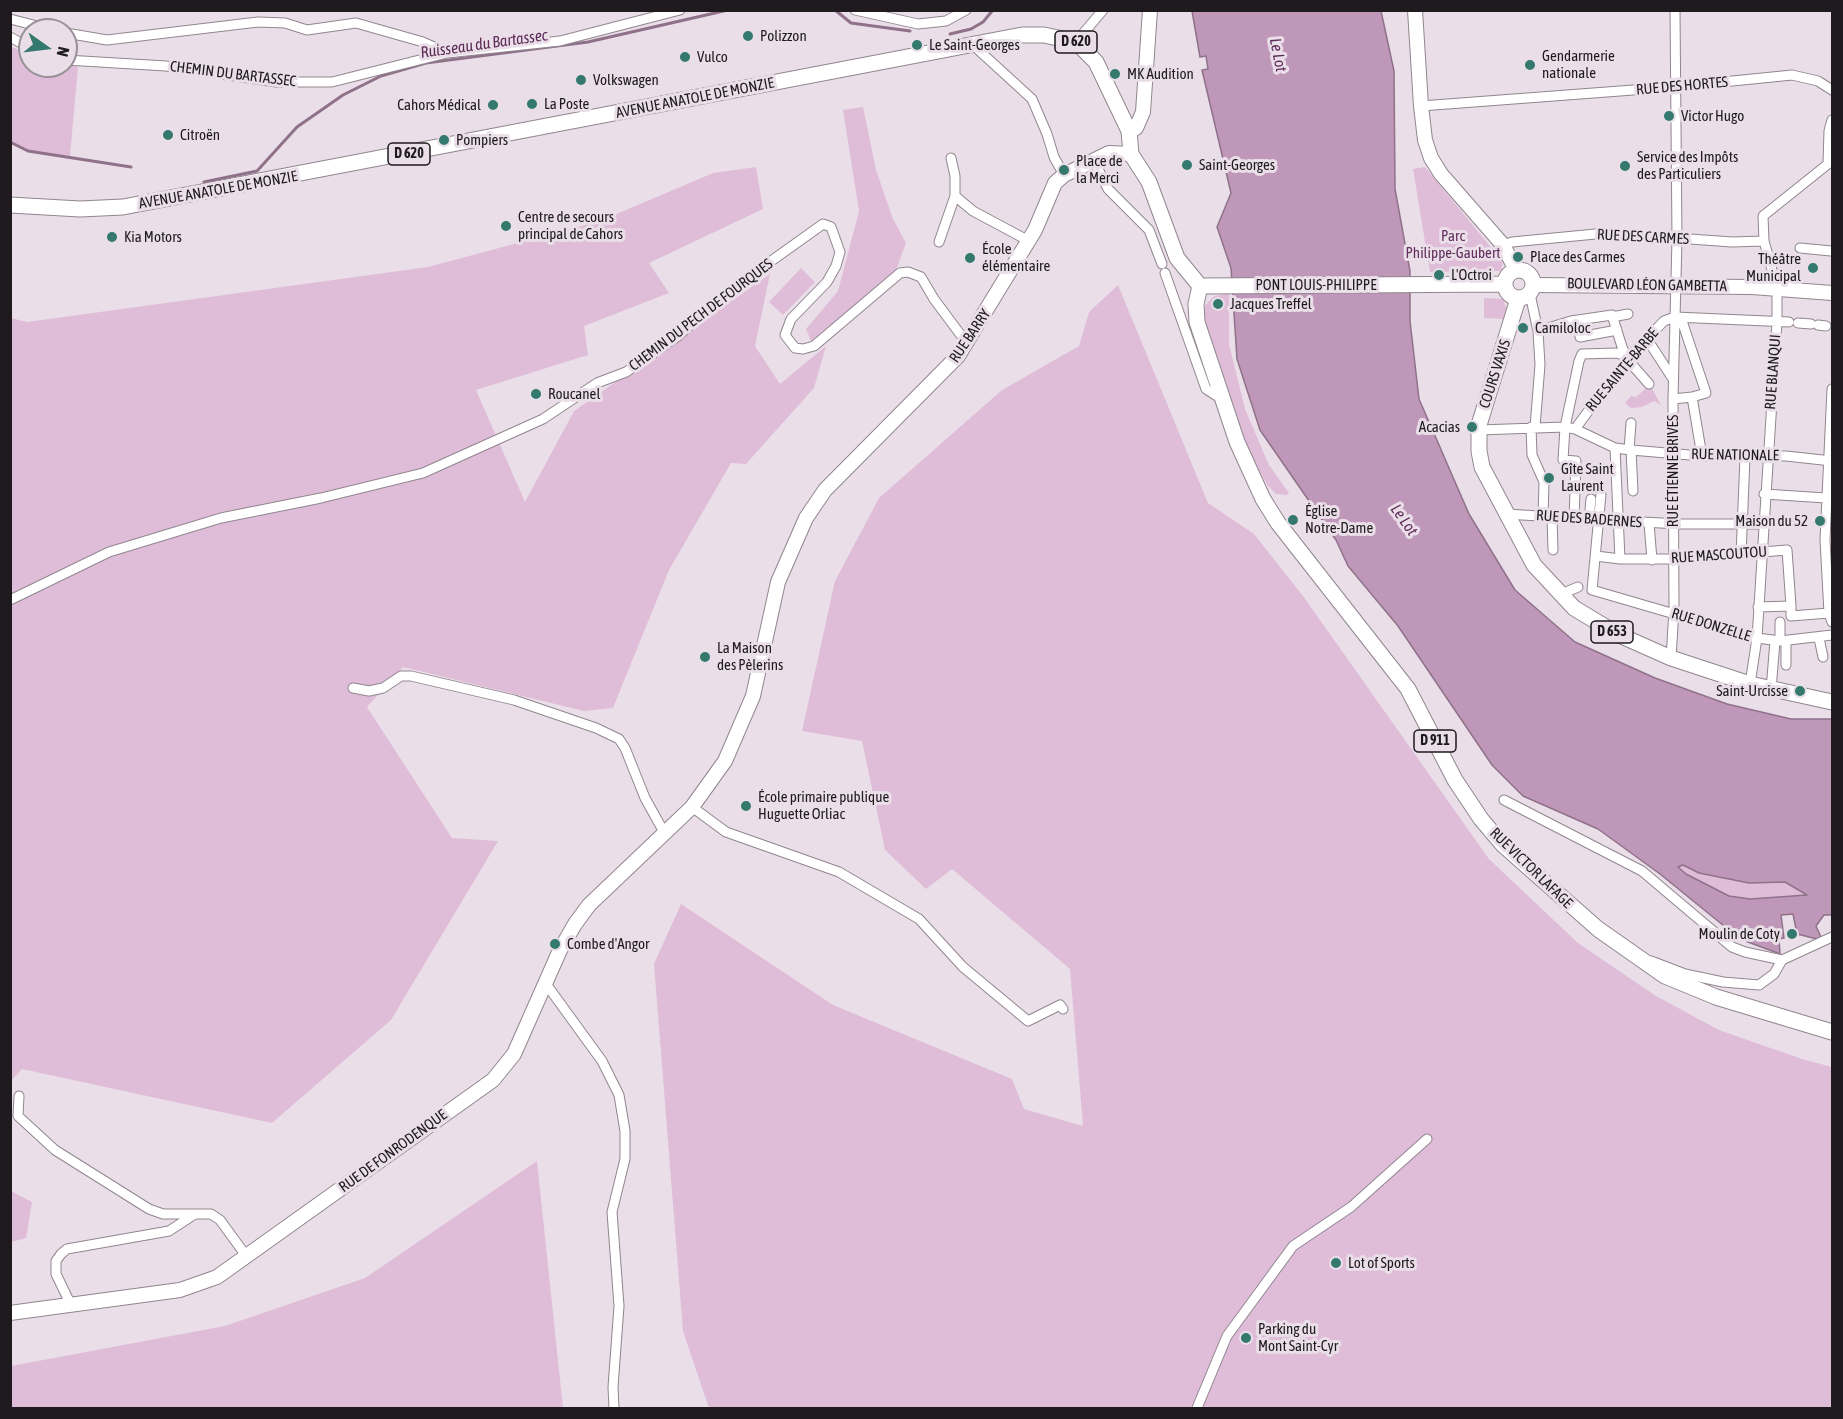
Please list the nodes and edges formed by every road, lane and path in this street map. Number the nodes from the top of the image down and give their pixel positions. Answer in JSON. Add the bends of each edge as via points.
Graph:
{"nodes":[{"id":1,"x":680,"y":10,"type":"edge"},
{"id":2,"x":855,"y":10,"type":"edge"},
{"id":3,"x":966,"y":10,"type":"edge"},
{"id":4,"x":1103,"y":10,"type":"edge"},
{"id":5,"x":1150,"y":10,"type":"edge"},
{"id":6,"x":1415,"y":10,"type":"edge"},
{"id":7,"x":1675,"y":10,"type":"edge"},
{"id":8,"x":78,"y":35,"type":"edge"},
{"id":9,"x":1076,"y":42,"type":"junction"},
{"id":10,"x":974,"y":45,"type":"junction"},
{"id":11,"x":447,"y":53,"type":"junction"},
{"id":12,"x":78,"y":61,"type":"edge"},
{"id":13,"x":1674,"y":87,"type":"junction"},
{"id":14,"x":1833,"y":90,"type":"edge"},
{"id":15,"x":1421,"y":106,"type":"junction"},
{"id":16,"x":1833,"y":120,"type":"edge"},
{"id":17,"x":1129,"y":131,"type":"junction"},
{"id":18,"x":1131,"y":154,"type":"junction"},
{"id":19,"x":951,"y":158,"type":"dead end"},
{"id":20,"x":1093,"y":159,"type":"junction"},
{"id":21,"x":1064,"y":175,"type":"junction"},
{"id":22,"x":955,"y":196,"type":"junction"},
{"id":23,"x":10,"y":205,"type":"edge"},
{"id":24,"x":1677,"y":239,"type":"junction"},
{"id":25,"x":1029,"y":241,"type":"junction"},
{"id":26,"x":939,"y":242,"type":"dead end"},
{"id":27,"x":1759,"y":242,"type":"junction"},
{"id":28,"x":1503,"y":245,"type":"junction"},
{"id":29,"x":1800,"y":248,"type":"dead end"},
{"id":30,"x":1831,"y":251,"type":"dead end"},
{"id":31,"x":1516,"y":270,"type":"junction"},
{"id":32,"x":1505,"y":284,"type":"junction"},
{"id":33,"x":1675,"y":285,"type":"junction"},
{"id":34,"x":1200,"y":286,"type":"junction"},
{"id":35,"x":1777,"y":288,"type":"junction"},
{"id":36,"x":1527,"y":293,"type":"junction"},
{"id":37,"x":1833,"y":293,"type":"edge"},
{"id":38,"x":1628,"y":314,"type":"dead end"},
{"id":39,"x":1612,"y":317,"type":"junction"},
{"id":40,"x":1678,"y":317,"type":"junction"},
{"id":41,"x":1777,"y":322,"type":"junction"},
{"id":42,"x":1818,"y":325,"type":"dead end"},
{"id":43,"x":1617,"y":330,"type":"junction"},
{"id":44,"x":1538,"y":331,"type":"junction"},
{"id":45,"x":1580,"y":337,"type":"dead end"},
{"id":46,"x":1647,"y":339,"type":"junction"},
{"id":47,"x":969,"y":340,"type":"junction"},
{"id":48,"x":1628,"y":358,"type":"junction"},
{"id":49,"x":1673,"y":379,"type":"junction"},
{"id":50,"x":1649,"y":384,"type":"dead end"},
{"id":51,"x":1833,"y":389,"type":"edge"},
{"id":52,"x":1223,"y":396,"type":"junction"},
{"id":53,"x":1692,"y":397,"type":"junction"},
{"id":54,"x":1673,"y":399,"type":"junction"},
{"id":55,"x":1631,"y":423,"type":"dead end"},
{"id":56,"x":1533,"y":427,"type":"junction"},
{"id":57,"x":1570,"y":428,"type":"junction"},
{"id":58,"x":1479,"y":430,"type":"junction"},
{"id":59,"x":1615,"y":448,"type":"junction"},
{"id":60,"x":1630,"y":450,"type":"junction"},
{"id":61,"x":1673,"y":453,"type":"junction"},
{"id":62,"x":1702,"y":456,"type":"junction"},
{"id":63,"x":1766,"y":456,"type":"junction"},
{"id":64,"x":1745,"y":457,"type":"junction"},
{"id":65,"x":1830,"y":462,"type":"edge"},
{"id":66,"x":1633,"y":491,"type":"dead end"},
{"id":67,"x":1601,"y":494,"type":"dead end"},
{"id":68,"x":1764,"y":494,"type":"junction"},
{"id":69,"x":1826,"y":498,"type":"junction"},
{"id":70,"x":1591,"y":499,"type":"dead end"},
{"id":71,"x":1505,"y":514,"type":"junction"},
{"id":72,"x":1547,"y":517,"type":"junction"},
{"id":73,"x":1574,"y":519,"type":"junction"},
{"id":74,"x":1589,"y":520,"type":"junction"},
{"id":75,"x":1600,"y":520,"type":"junction"},
{"id":76,"x":1617,"y":520,"type":"junction"},
{"id":77,"x":1649,"y":523,"type":"junction"},
{"id":78,"x":1673,"y":524,"type":"junction"},
{"id":79,"x":1741,"y":524,"type":"junction"},
{"id":80,"x":1762,"y":524,"type":"junction"},
{"id":81,"x":1829,"y":527,"type":"edge"},
{"id":82,"x":1553,"y":550,"type":"dead end"},
{"id":83,"x":1761,"y":553,"type":"junction"},
{"id":84,"x":1741,"y":555,"type":"junction"},
{"id":85,"x":1596,"y":556,"type":"junction"},
{"id":86,"x":1620,"y":559,"type":"junction"},
{"id":87,"x":1672,"y":559,"type":"junction"},
{"id":88,"x":1652,"y":560,"type":"junction"},
{"id":89,"x":1830,"y":574,"type":"edge"},
{"id":90,"x":1578,"y":586,"type":"dead end"},
{"id":91,"x":1559,"y":596,"type":"junction"},
{"id":92,"x":10,"y":600,"type":"edge"},
{"id":93,"x":1791,"y":606,"type":"junction"},
{"id":94,"x":1758,"y":607,"type":"junction"},
{"id":95,"x":1674,"y":614,"type":"junction"},
{"id":96,"x":1831,"y":618,"type":"edge"},
{"id":97,"x":1780,"y":622,"type":"dead end"},
{"id":98,"x":1833,"y":635,"type":"edge"},
{"id":99,"x":1756,"y":638,"type":"junction"},
{"id":100,"x":1819,"y":638,"type":"junction"},
{"id":101,"x":1780,"y":641,"type":"junction"},
{"id":102,"x":1822,"y":657,"type":"dead end"},
{"id":103,"x":1671,"y":658,"type":"junction"},
{"id":104,"x":1786,"y":665,"type":"dead end"},
{"id":105,"x":1750,"y":684,"type":"junction"},
{"id":106,"x":353,"y":688,"type":"dead end"},
{"id":107,"x":1771,"y":690,"type":"junction"},
{"id":108,"x":1833,"y":702,"type":"edge"},
{"id":109,"x":1504,"y":800,"type":"dead end"},
{"id":110,"x":692,"y":807,"type":"junction"},
{"id":111,"x":665,"y":834,"type":"junction"},
{"id":112,"x":1833,"y":937,"type":"edge"},
{"id":113,"x":1635,"y":957,"type":"junction"},
{"id":114,"x":1782,"y":960,"type":"junction"},
{"id":115,"x":544,"y":985,"type":"junction"},
{"id":116,"x":1063,"y":1009,"type":"dead end"},
{"id":117,"x":1833,"y":1032,"type":"edge"},
{"id":118,"x":19,"y":1096,"type":"dead end"},
{"id":119,"x":1427,"y":1139,"type":"dead end"},
{"id":120,"x":195,"y":1214,"type":"junction"},
{"id":121,"x":247,"y":1257,"type":"junction"},
{"id":122,"x":70,"y":1303,"type":"junction"},
{"id":123,"x":10,"y":1313,"type":"edge"},
{"id":124,"x":614,"y":1408,"type":"edge"},
{"id":125,"x":1197,"y":1408,"type":"edge"}],
"edges":[{"from":1,"to":11,"type":"street","name":"CHEMIN DU BARTASSEC","via":[[560,41]]},
{"from":2,"to":3,"type":"street","via":[[918,24],[946,21]]},
{"from":4,"to":9,"type":"street"},
{"from":5,"to":17,"type":"street","via":[[1143,112],[1136,128]]},
{"from":6,"to":15,"type":"street"},
{"from":7,"to":13,"type":"street","name":"RUE ÉTIENNE BRIVES"},
{"from":8,"to":11,"type":"street","via":[[107,40],[258,22],[285,23],[307,30],[356,23]]},
{"from":9,"to":10,"type":"main road","name":"AVENUE ANATOLE DE MONZIE","number":"D 620","via":[[1022,35]]},
{"from":9,"to":17,"type":"main road","number":"D 620","via":[[1096,62]]},
{"from":10,"to":21,"type":"street","via":[[1032,99]]},
{"from":10,"to":23,"type":"main road","name":"AVENUE ANATOLE DE MONZIE","number":"D 620","via":[[123,207]]},
{"from":11,"to":12,"type":"street","name":"CHEMIN DU BARTASSEC","via":[[359,77],[307,84],[257,81],[144,64]]},
{"from":13,"to":14,"type":"street","name":"RUE DES HORTES","via":[[1792,75],[1818,81]]},
{"from":13,"to":15,"type":"street","name":"RUE DES HORTES"},
{"from":13,"to":24,"type":"street","name":"RUE ÉTIENNE BRIVES"},
{"from":15,"to":28,"type":"street","via":[[1431,158]]},
{"from":16,"to":27,"type":"street","name":"RUE BLANQUI","via":[[1828,164],[1763,216]]},
{"from":17,"to":18,"type":"main road","number":"D 620"},
{"from":18,"to":20,"type":"street","via":[[1109,153]]},
{"from":18,"to":34,"type":"main road","number":"D 620","via":[[1149,182],[1177,258]]},
{"from":19,"to":22,"type":"street","via":[[956,176]]},
{"from":20,"to":21,"type":"street"},
{"from":20,"to":52,"type":"street","via":[[1108,189],[1149,230],[1206,389]]},
{"from":21,"to":25,"type":"street","name":"RUE BARRY","via":[[1050,193]]},
{"from":22,"to":25,"type":"street","via":[[973,211]]},
{"from":22,"to":26,"type":"street"},
{"from":24,"to":27,"type":"street","name":"RUE DES CARMES"},
{"from":24,"to":28,"type":"street","name":"RUE DES CARMES","via":[[1606,233]]},
{"from":24,"to":33,"type":"street","name":"RUE ÉTIENNE BRIVES"},
{"from":25,"to":47,"type":"street","name":"RUE BARRY"},
{"from":27,"to":35,"type":"street","name":"RUE BLANQUI"},
{"from":28,"to":31,"type":"street"},
{"from":29,"to":30,"type":"street"},
{"from":31,"to":32,"type":"main road"},
{"from":31,"to":36,"type":"main road","via":[[1528,273]]},
{"from":32,"to":34,"type":"main road","name":"PONT LOUIS-PHILIPPE"},
{"from":32,"to":36,"type":"main road","via":[[1507,292]]},
{"from":33,"to":35,"type":"street","name":"BOULEVARD LÉON GAMBETTA"},
{"from":33,"to":36,"type":"street","name":"BOULEVARD LÉON GAMBETTA"},
{"from":33,"to":40,"type":"street","name":"RUE ÉTIENNE BRIVES"},
{"from":34,"to":52,"type":"main road","number":"D 911","via":[[1197,322]]},
{"from":35,"to":37,"type":"street","name":"BOULEVARD LÉON GAMBETTA"},
{"from":35,"to":41,"type":"street","name":"RUE BLANQUI"},
{"from":36,"to":44,"type":"street"},
{"from":36,"to":58,"type":"main road","name":"COURS VAXIS","number":"D 653"},
{"from":38,"to":39,"type":"street"},
{"from":39,"to":43,"type":"street"},
{"from":39,"to":44,"type":"street","via":[[1571,321]]},
{"from":40,"to":41,"type":"street"},
{"from":40,"to":46,"type":"street","name":"RUE SAINTE-BARBE","via":[[1664,321]]},
{"from":40,"to":49,"type":"street","name":"RUE ÉTIENNE BRIVES"},
{"from":40,"to":53,"type":"street","via":[[1706,393]]},
{"from":41,"to":42,"type":"street"},
{"from":41,"to":63,"type":"street","name":"RUE BLANQUI"},
{"from":43,"to":45,"type":"street"},
{"from":43,"to":48,"type":"street"},
{"from":44,"to":56,"type":"street","via":[[1540,365]]},
{"from":46,"to":48,"type":"street","name":"RUE SAINTE-BARBE"},
{"from":46,"to":49,"type":"street"},
{"from":47,"to":92,"type":"street","name":"CHEMIN DU PECH DE FOURQUES","via":[[960,334],[921,277],[908,272],[900,273],[814,346],[795,348],[785,335],[791,319],[827,282],[840,252],[831,227],[823,224],[725,294],[678,336],[626,372],[597,382],[543,419],[423,473],[221,518],[109,552]]},
{"from":47,"to":110,"type":"street","name":"RUE BARRY","via":[[941,375],[825,490],[806,518],[778,582],[753,696],[739,732],[725,761]]},
{"from":48,"to":50,"type":"street"},
{"from":48,"to":57,"type":"street","name":"RUE SAINTE-BARBE"},
{"from":48,"to":57,"type":"street","via":[[1616,353],[1582,354]]},
{"from":49,"to":54,"type":"street","name":"RUE ÉTIENNE BRIVES"},
{"from":51,"to":65,"type":"street"},
{"from":52,"to":113,"type":"main road","name":"RUE VICTOR LAFAGE","number":"D 911","via":[[1244,461],[1263,499],[1408,689],[1455,780],[1481,819],[1529,870]]},
{"from":53,"to":54,"type":"street"},
{"from":53,"to":62,"type":"street"},
{"from":54,"to":61,"type":"street","name":"RUE ÉTIENNE BRIVES"},
{"from":55,"to":60,"type":"street"},
{"from":56,"to":57,"type":"street","name":"RUE NATIONALE"},
{"from":56,"to":58,"type":"street","name":"RUE NATIONALE"},
{"from":56,"to":72,"type":"street","via":[[1532,455],[1544,482]]},
{"from":57,"to":59,"type":"street","name":"RUE NATIONALE"},
{"from":57,"to":73,"type":"street","via":[[1563,460],[1576,461]]},
{"from":58,"to":71,"type":"main road","name":"COURS VAXIS","number":"D 653","via":[[1482,467]]},
{"from":59,"to":60,"type":"street","name":"RUE NATIONALE"},
{"from":59,"to":76,"type":"street"},
{"from":60,"to":61,"type":"street","name":"RUE NATIONALE"},
{"from":60,"to":66,"type":"street"},
{"from":61,"to":62,"type":"street","name":"RUE NATIONALE"},
{"from":61,"to":78,"type":"street","name":"RUE ÉTIENNE BRIVES"},
{"from":62,"to":64,"type":"street","name":"RUE NATIONALE"},
{"from":63,"to":64,"type":"street","name":"RUE NATIONALE"},
{"from":63,"to":65,"type":"street","name":"RUE NATIONALE"},
{"from":63,"to":68,"type":"street","name":"RUE BLANQUI"},
{"from":64,"to":79,"type":"street"},
{"from":65,"to":69,"type":"street"},
{"from":67,"to":75,"type":"street"},
{"from":68,"to":69,"type":"street"},
{"from":68,"to":80,"type":"street","name":"RUE BLANQUI"},
{"from":69,"to":81,"type":"street"},
{"from":70,"to":74,"type":"street"},
{"from":71,"to":72,"type":"street","name":"RUE DES BADERNES"},
{"from":71,"to":91,"type":"main road","number":"D 653","via":[[1534,565]]},
{"from":72,"to":73,"type":"street","name":"RUE DES BADERNES"},
{"from":72,"to":82,"type":"street"},
{"from":73,"to":74,"type":"street","name":"RUE DES BADERNES"},
{"from":74,"to":75,"type":"street","name":"RUE DES BADERNES"},
{"from":75,"to":76,"type":"street","name":"RUE DES BADERNES"},
{"from":75,"to":85,"type":"street"},
{"from":76,"to":77,"type":"street","name":"RUE DES BADERNES"},
{"from":76,"to":86,"type":"street"},
{"from":77,"to":78,"type":"street","name":"RUE DES BADERNES"},
{"from":77,"to":88,"type":"street"},
{"from":78,"to":79,"type":"street","name":"RUE DES BADERNES"},
{"from":78,"to":87,"type":"street","name":"RUE ÉTIENNE BRIVES"},
{"from":79,"to":80,"type":"street","name":"RUE DES BADERNES"},
{"from":79,"to":84,"type":"street"},
{"from":80,"to":83,"type":"street","name":"RUE BLANQUI"},
{"from":81,"to":89,"type":"street"},
{"from":83,"to":84,"type":"street","name":"RUE MASCOUTOU"},
{"from":83,"to":93,"type":"street","name":"RUE MASCOUTOU","via":[[1787,550]]},
{"from":83,"to":94,"type":"street","name":"RUE BLANQUI"},
{"from":84,"to":87,"type":"street","name":"RUE MASCOUTOU"},
{"from":85,"to":86,"type":"street","name":"RUE MASCOUTOU"},
{"from":85,"to":95,"type":"street","name":"RUE DONZELLE","via":[[1592,590]]},
{"from":86,"to":88,"type":"street","name":"RUE MASCOUTOU"},
{"from":87,"to":88,"type":"street","name":"RUE MASCOUTOU"},
{"from":87,"to":95,"type":"street","name":"RUE ÉTIENNE BRIVES"},
{"from":89,"to":96,"type":"street"},
{"from":90,"to":91,"type":"street"},
{"from":91,"to":103,"type":"main road","number":"D 653","via":[[1598,624]]},
{"from":93,"to":94,"type":"street"},
{"from":93,"to":96,"type":"street","via":[[1791,616]]},
{"from":94,"to":99,"type":"street","name":"RUE BLANQUI"},
{"from":95,"to":99,"type":"street","name":"RUE DONZELLE"},
{"from":95,"to":103,"type":"street","name":"RUE ÉTIENNE BRIVES"},
{"from":97,"to":101,"type":"street"},
{"from":98,"to":100,"type":"street","name":"RUE DONZELLE"},
{"from":99,"to":101,"type":"street","name":"RUE DONZELLE"},
{"from":99,"to":105,"type":"street","name":"RUE BLANQUI"},
{"from":100,"to":101,"type":"street","name":"RUE DONZELLE"},
{"from":100,"to":102,"type":"street"},
{"from":101,"to":104,"type":"street"},
{"from":101,"to":107,"type":"street"},
{"from":103,"to":105,"type":"main road","number":"D 653"},
{"from":105,"to":107,"type":"main road","number":"D 653"},
{"from":106,"to":111,"type":"street","via":[[369,692],[401,676],[411,676],[514,700],[596,728],[619,740],[625,748]]},
{"from":107,"to":108,"type":"main road","number":"D 653"},
{"from":109,"to":114,"type":"street","via":[[1642,871],[1732,946]]},
{"from":110,"to":111,"type":"street","name":"RUE DE FONRODENQUE"},
{"from":110,"to":116,"type":"street","via":[[726,832],[839,873],[909,912],[932,930],[963,967],[1028,1021],[1060,1005]]},
{"from":111,"to":115,"type":"street","name":"RUE DE FONRODENQUE","via":[[589,905],[560,950]]},
{"from":112,"to":114,"type":"street"},
{"from":113,"to":114,"type":"street","via":[[1684,974],[1749,985],[1768,981]]},
{"from":113,"to":117,"type":"main road","name":"RUE VICTOR LAFAGE","number":"D 911","via":[[1665,976],[1716,998]]},
{"from":115,"to":121,"type":"street","name":"RUE DE FONRODENQUE","via":[[514,1054],[493,1080]]},
{"from":115,"to":124,"type":"street","via":[[602,1061],[620,1095],[625,1159],[612,1212],[619,1306]]},
{"from":118,"to":120,"type":"street","via":[[18,1116],[55,1150],[149,1209],[163,1214]]},
{"from":119,"to":125,"type":"street","via":[[1351,1207],[1293,1246],[1225,1341]]},
{"from":120,"to":121,"type":"street","via":[[211,1214],[220,1220]]},
{"from":120,"to":122,"type":"street","via":[[169,1231],[61,1254],[56,1261],[56,1274]]},
{"from":121,"to":122,"type":"street","name":"RUE DE FONRODENQUE","via":[[217,1277],[180,1290]]},
{"from":122,"to":123,"type":"street","name":"RUE DE FONRODENQUE"}]}
